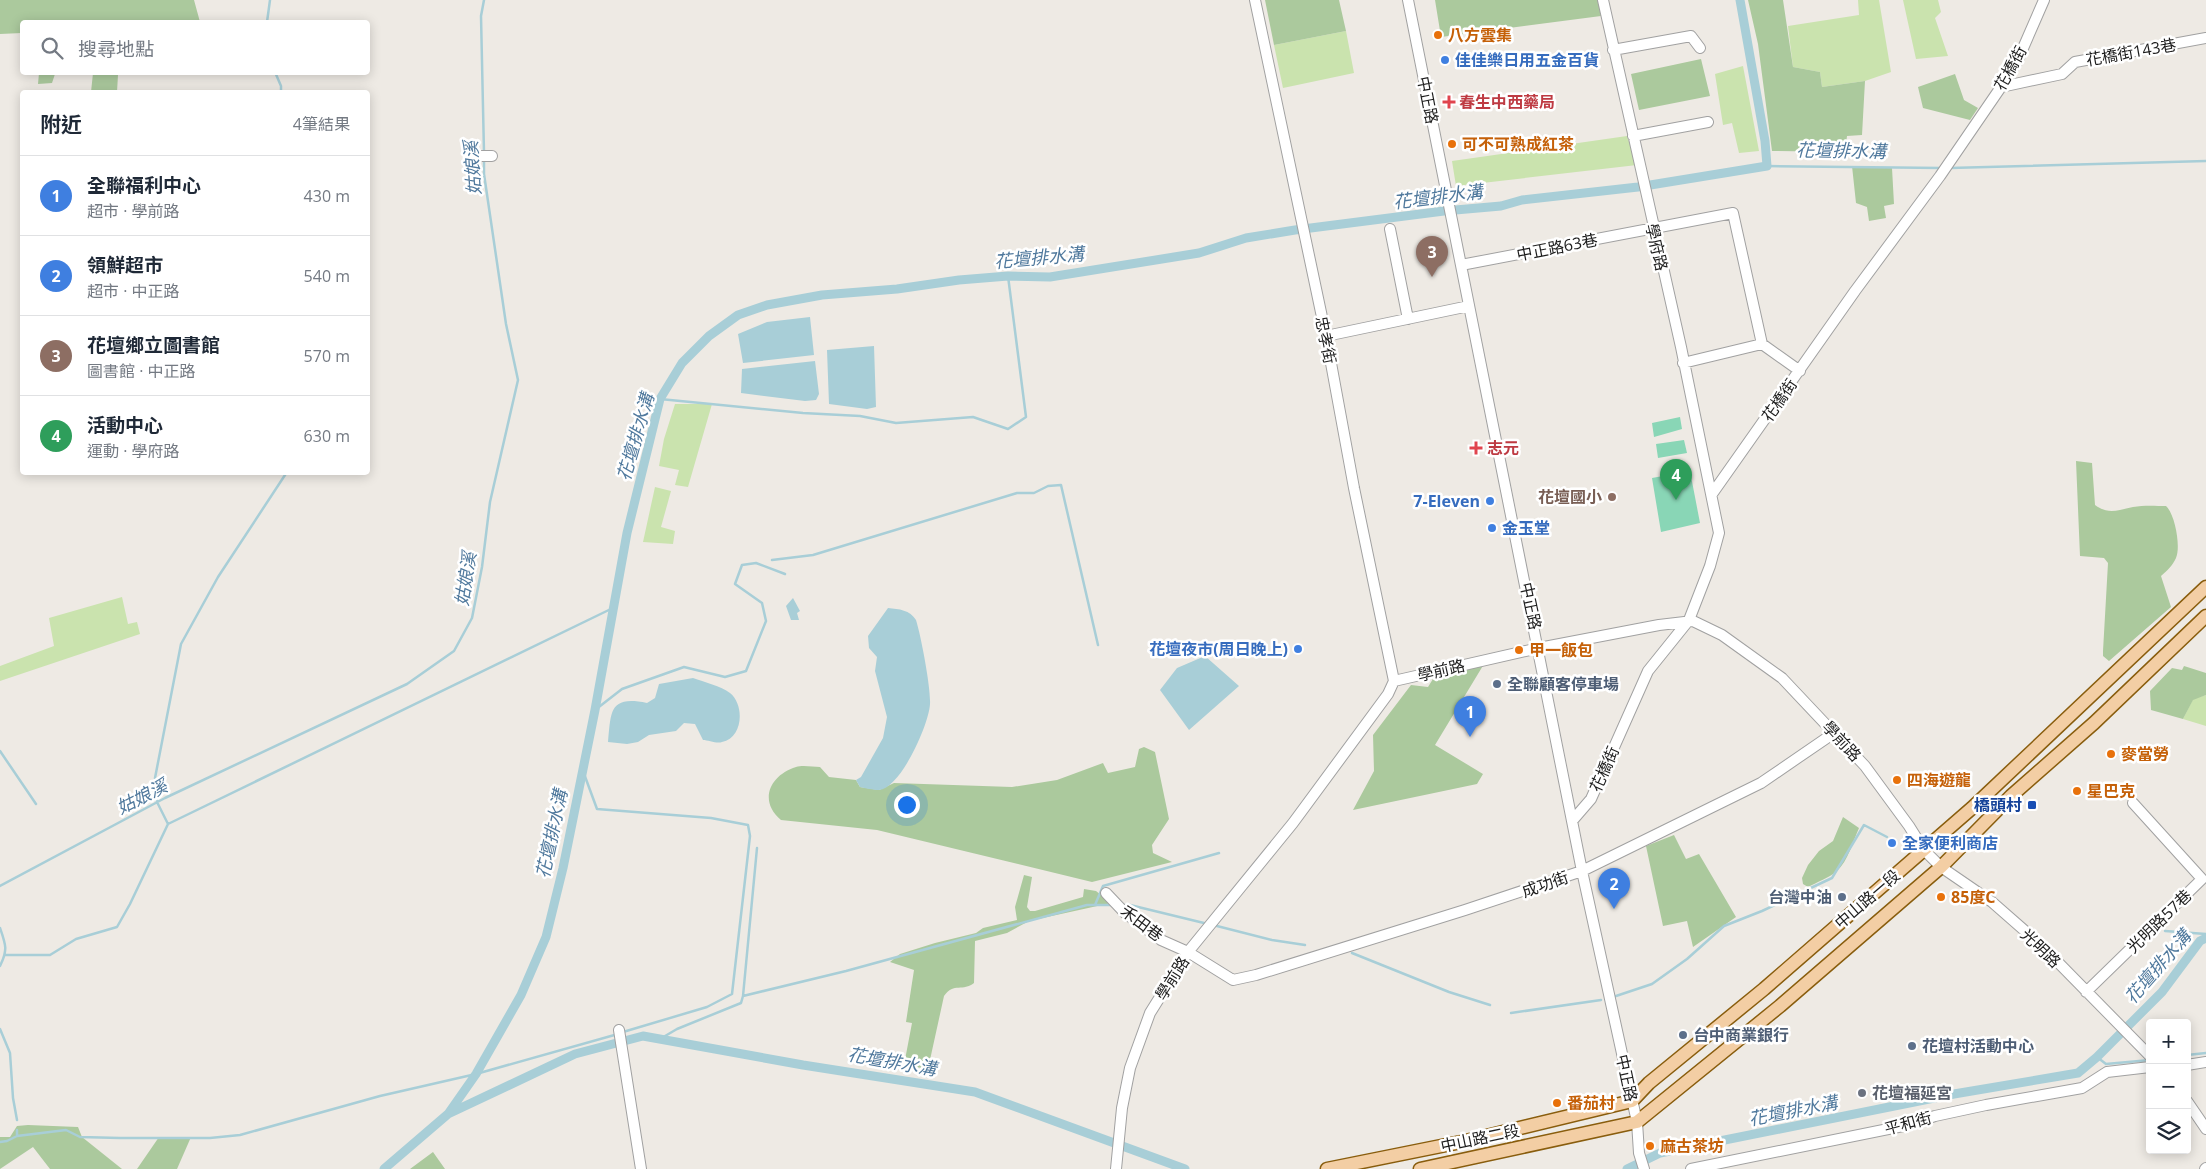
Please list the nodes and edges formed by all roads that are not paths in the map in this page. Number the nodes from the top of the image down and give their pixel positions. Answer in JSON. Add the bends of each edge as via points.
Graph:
{"nodes":[{"id":1,"x":1255,"y":0,"type":"edge"},
{"id":2,"x":1408,"y":0,"type":"edge"},
{"id":3,"x":1603,"y":0,"type":"edge"},
{"id":4,"x":2044,"y":0,"type":"edge"},
{"id":5,"x":2206,"y":38,"type":"edge"},
{"id":6,"x":1700,"y":48,"type":"dead end"},
{"id":7,"x":1613,"y":50,"type":"junction"},
{"id":8,"x":2001,"y":87,"type":"junction"},
{"id":9,"x":1708,"y":122,"type":"dead end"},
{"id":10,"x":1633,"y":136,"type":"junction"},
{"id":11,"x":474,"y":156,"type":"dead end"},
{"id":12,"x":492,"y":156,"type":"dead end"},
{"id":13,"x":1653,"y":228,"type":"junction"},
{"id":14,"x":1390,"y":229,"type":"dead end"},
{"id":15,"x":1461,"y":265,"type":"junction"},
{"id":16,"x":1469,"y":306,"type":"junction"},
{"id":17,"x":1408,"y":319,"type":"junction"},
{"id":18,"x":1326,"y":336,"type":"junction"},
{"id":19,"x":1762,"y":344,"type":"junction"},
{"id":20,"x":1684,"y":362,"type":"junction"},
{"id":21,"x":1800,"y":371,"type":"junction"},
{"id":22,"x":1712,"y":494,"type":"junction"},
{"id":23,"x":2206,"y":587,"type":"edge"},
{"id":24,"x":2206,"y":616,"type":"edge"},
{"id":25,"x":1689,"y":620,"type":"junction"},
{"id":26,"x":1539,"y":648,"type":"junction"},
{"id":27,"x":1394,"y":681,"type":"junction"},
{"id":28,"x":1834,"y":733,"type":"junction"},
{"id":29,"x":2133,"y":803,"type":"dead end"},
{"id":30,"x":1572,"y":821,"type":"junction"},
{"id":31,"x":1924,"y":850,"type":"junction"},
{"id":32,"x":1941,"y":867,"type":"junction"},
{"id":33,"x":1582,"y":870,"type":"junction"},
{"id":34,"x":1106,"y":893,"type":"dead end"},
{"id":35,"x":1188,"y":952,"type":"junction"},
{"id":36,"x":1232,"y":980,"type":"joint"},
{"id":37,"x":2086,"y":992,"type":"junction"},
{"id":38,"x":618,"y":1030,"type":"dead end"},
{"id":39,"x":2146,"y":1052,"type":"edge"},
{"id":40,"x":2206,"y":1062,"type":"edge"},
{"id":41,"x":2191,"y":1064,"type":"edge"},
{"id":42,"x":2146,"y":1067,"type":"edge"},
{"id":43,"x":1632,"y":1101,"type":"junction"},
{"id":44,"x":2191,"y":1108,"type":"edge"},
{"id":45,"x":1637,"y":1122,"type":"junction"},
{"id":46,"x":2206,"y":1129,"type":"edge"},
{"id":47,"x":1643,"y":1168,"type":"edge"},
{"id":48,"x":640,"y":1169,"type":"edge"},
{"id":49,"x":1116,"y":1169,"type":"edge"},
{"id":50,"x":1327,"y":1169,"type":"edge"},
{"id":51,"x":1420,"y":1169,"type":"edge"},
{"id":52,"x":1691,"y":1169,"type":"edge"}],
"edges":[{"from":1,"to":18,"type":"street","name":"忠孝街"},
{"from":2,"to":15,"type":"street","name":"中正路"},
{"from":3,"to":7,"type":"street","name":"學府路"},
{"from":4,"to":8,"type":"street","name":"花橋街","via":[[2017,62]]},
{"from":5,"to":8,"type":"street","name":"花橋街143巷","via":[[2074,62],[2062,74]]},
{"from":6,"to":7,"type":"street","via":[[1691,36]]},
{"from":7,"to":10,"type":"street","name":"學府路"},
{"from":8,"to":21,"type":"street","name":"花橋街"},
{"from":9,"to":10,"type":"street"},
{"from":10,"to":13,"type":"street","name":"學府路"},
{"from":11,"to":12,"type":"street"},
{"from":13,"to":15,"type":"street","name":"中正路63巷"},
{"from":13,"to":19,"type":"street","name":"中正路63巷","via":[[1733,213]]},
{"from":13,"to":20,"type":"street","name":"學府路"},
{"from":14,"to":17,"type":"street"},
{"from":15,"to":16,"type":"street","name":"中正路"},
{"from":16,"to":17,"type":"street"},
{"from":16,"to":26,"type":"street","name":"中正路"},
{"from":17,"to":18,"type":"street"},
{"from":18,"to":27,"type":"street","name":"忠孝街"},
{"from":19,"to":20,"type":"street"},
{"from":19,"to":21,"type":"street"},
{"from":20,"to":22,"type":"street","name":"學府路"},
{"from":21,"to":22,"type":"street","name":"花橋街"},
{"from":22,"to":25,"type":"street","name":"花橋街","via":[[1719,533]]},
{"from":23,"to":31,"type":"main road","name":"中山路一段"},
{"from":24,"to":32,"type":"main road","name":"中山路一段","via":[[2094,723],[2010,796]]},
{"from":25,"to":26,"type":"street","name":"學前路"},
{"from":25,"to":28,"type":"street","name":"學前路","via":[[1722,636],[1782,678]]},
{"from":25,"to":30,"type":"street","name":"花橋街","via":[[1648,671],[1591,799]]},
{"from":26,"to":27,"type":"street","name":"學前路"},
{"from":26,"to":30,"type":"street","name":"中正路"},
{"from":27,"to":35,"type":"street","name":"學前路","via":[[1388,694],[1293,823]]},
{"from":28,"to":31,"type":"street","name":"學前路","via":[[1879,784]]},
{"from":28,"to":33,"type":"street","name":"成功街","via":[[1761,783]]},
{"from":29,"to":37,"type":"street","name":"光明路57巷","via":[[2202,879]]},
{"from":30,"to":33,"type":"street","name":"中正路"},
{"from":31,"to":32,"type":"street","name":"光明路"},
{"from":31,"to":43,"type":"main road","name":"中山路一段","via":[[1764,989],[1649,1083]]},
{"from":32,"to":37,"type":"street","name":"光明路","via":[[1992,902]]},
{"from":32,"to":45,"type":"main road","name":"中山路一段","via":[[1780,1006]]},
{"from":33,"to":36,"type":"street","name":"成功街","via":[[1465,910]]},
{"from":33,"to":43,"type":"street","name":"中正路"},
{"from":34,"to":35,"type":"street","name":"禾田巷","via":[[1125,913],[1161,940]]},
{"from":35,"to":36,"type":"street","name":"禾田巷"},
{"from":35,"to":49,"type":"street","name":"學前路","via":[[1142,1031],[1130,1068]]},
{"from":37,"to":39,"type":"street","name":"光明路"},
{"from":38,"to":48,"type":"street"},
{"from":40,"to":41,"type":"street"},
{"from":42,"to":52,"type":"street","name":"平和街","via":[[2107,1072],[2082,1088],[1986,1105],[1908,1125]]},
{"from":43,"to":45,"type":"street","name":"中正路"},
{"from":43,"to":50,"type":"main road","name":"中山路二段","via":[[1510,1131]]},
{"from":44,"to":46,"type":"street"},
{"from":45,"to":47,"type":"street","name":"中正路"},
{"from":45,"to":51,"type":"main road","name":"中山路二段"}]}
